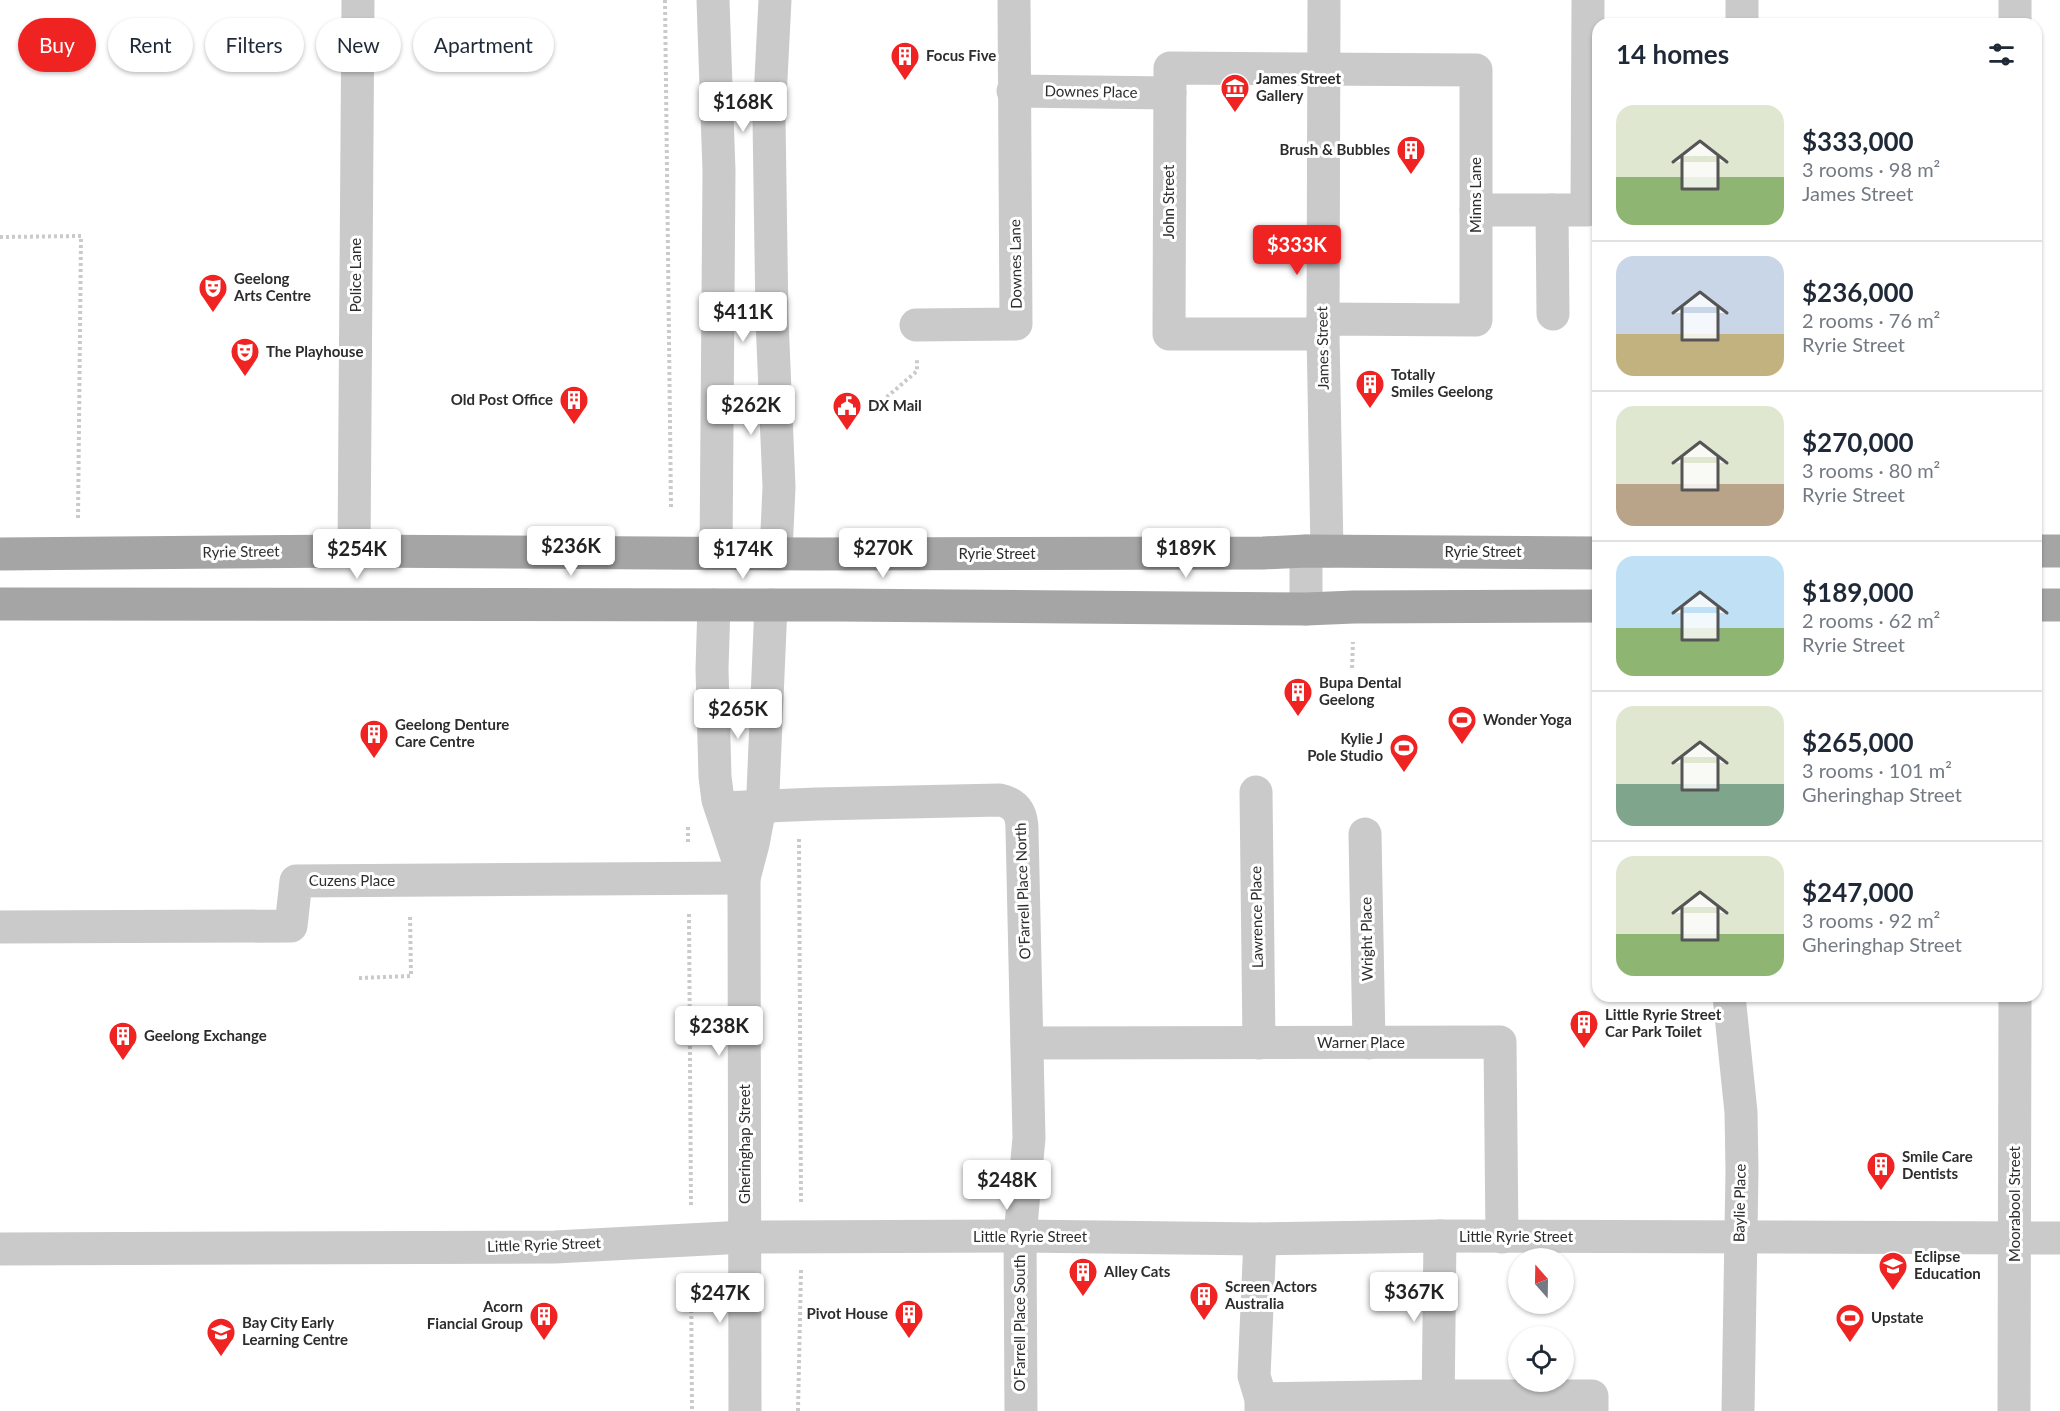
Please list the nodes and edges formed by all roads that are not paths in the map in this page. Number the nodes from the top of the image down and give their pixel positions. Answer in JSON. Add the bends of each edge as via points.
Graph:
{"nodes":[{"id":1,"x":358,"y":0,"type":"edge"},
{"id":2,"x":713,"y":0,"type":"edge"},
{"id":3,"x":776,"y":0,"type":"edge"},
{"id":4,"x":1014,"y":0,"type":"edge"},
{"id":5,"x":1324,"y":0,"type":"edge"},
{"id":6,"x":1588,"y":0,"type":"edge"},
{"id":7,"x":1742,"y":0,"type":"edge"},
{"id":8,"x":2015,"y":0,"type":"edge"},
{"id":9,"x":1742,"y":18,"type":"edge"},
{"id":10,"x":2015,"y":18,"type":"edge"},
{"id":11,"x":1323,"y":69,"type":"junction"},
{"id":12,"x":1013,"y":91,"type":"junction"},
{"id":13,"x":1170,"y":93,"type":"junction"},
{"id":14,"x":1476,"y":210,"type":"junction"},
{"id":15,"x":1552,"y":210,"type":"junction"},
{"id":16,"x":1553,"y":314,"type":"dead end"},
{"id":17,"x":916,"y":325,"type":"road end"},
{"id":18,"x":1323,"y":326,"type":"junction"},
{"id":19,"x":354,"y":551,"type":"junction"},
{"id":20,"x":1316,"y":551,"type":"junction"},
{"id":21,"x":2042,"y":551,"type":"edge"},
{"id":22,"x":2060,"y":551,"type":"edge"},
{"id":23,"x":716,"y":553,"type":"junction"},
{"id":24,"x":776,"y":553,"type":"junction"},
{"id":25,"x":1592,"y":553,"type":"edge"},
{"id":26,"x":0,"y":554,"type":"edge"},
{"id":27,"x":0,"y":604,"type":"edge"},
{"id":28,"x":714,"y":605,"type":"junction"},
{"id":29,"x":771,"y":605,"type":"junction"},
{"id":30,"x":2042,"y":605,"type":"edge"},
{"id":31,"x":2060,"y":605,"type":"edge"},
{"id":32,"x":1592,"y":606,"type":"edge"},
{"id":33,"x":1306,"y":609,"type":"junction"},
{"id":34,"x":1256,"y":792,"type":"dead end"},
{"id":35,"x":761,"y":806,"type":"junction"},
{"id":36,"x":721,"y":808,"type":"junction"},
{"id":37,"x":1365,"y":834,"type":"dead end"},
{"id":38,"x":744,"y":878,"type":"junction"},
{"id":39,"x":0,"y":927,"type":"edge"},
{"id":40,"x":1731,"y":1002,"type":"edge"},
{"id":41,"x":2015,"y":1002,"type":"edge"},
{"id":42,"x":1027,"y":1043,"type":"junction"},
{"id":43,"x":1259,"y":1043,"type":"junction"},
{"id":44,"x":1369,"y":1043,"type":"junction"},
{"id":45,"x":1020,"y":1236,"type":"junction"},
{"id":46,"x":1440,"y":1236,"type":"junction"},
{"id":47,"x":745,"y":1237,"type":"junction"},
{"id":48,"x":1502,"y":1237,"type":"junction"},
{"id":49,"x":1739,"y":1238,"type":"junction"},
{"id":50,"x":2015,"y":1238,"type":"junction"},
{"id":51,"x":2060,"y":1238,"type":"edge"},
{"id":52,"x":1260,"y":1239,"type":"junction"},
{"id":53,"x":0,"y":1249,"type":"edge"},
{"id":54,"x":1438,"y":1403,"type":"edge"},
{"id":55,"x":1261,"y":1405,"type":"edge"},
{"id":56,"x":745,"y":1411,"type":"edge"},
{"id":57,"x":1021,"y":1411,"type":"edge"},
{"id":58,"x":1592,"y":1411,"type":"edge"},
{"id":59,"x":1738,"y":1411,"type":"edge"},
{"id":60,"x":2014,"y":1411,"type":"edge"}],
"edges":[{"from":1,"to":19,"type":"street","name":"Police Lane"},
{"from":2,"to":23,"type":"street","name":"Gheringhap Street","via":[[718,171]]},
{"from":3,"to":24,"type":"street","name":"Gheringhap Street","via":[[769,118],[779,504]]},
{"from":4,"to":12,"type":"street","name":"Downes Lane"},
{"from":5,"to":11,"type":"street","name":"James Street"},
{"from":6,"to":15,"type":"street","via":[[1587,210]]},
{"from":7,"to":9,"type":"street"},
{"from":8,"to":10,"type":"street"},
{"from":11,"to":13,"type":"street","name":"John Street","via":[[1170,68]]},
{"from":11,"to":14,"type":"street","name":"Minns Lane","via":[[1476,70]]},
{"from":11,"to":18,"type":"street","name":"James Street"},
{"from":12,"to":13,"type":"street","name":"Downes Place"},
{"from":12,"to":17,"type":"street","name":"Downes Lane","via":[[1016,324]]},
{"from":13,"to":18,"type":"street","name":"John Street","via":[[1169,334]]},
{"from":14,"to":15,"type":"street"},
{"from":14,"to":18,"type":"street","name":"Minns Lane","via":[[1476,320]]},
{"from":15,"to":16,"type":"street"},
{"from":18,"to":20,"type":"street","name":"James Street"},
{"from":19,"to":23,"type":"main road","name":"Ryrie Street"},
{"from":19,"to":26,"type":"main road","name":"Ryrie Street"},
{"from":20,"to":24,"type":"main road","name":"Ryrie Street"},
{"from":20,"to":25,"type":"main road","name":"Ryrie Street"},
{"from":20,"to":33,"type":"street","name":"James Street"},
{"from":21,"to":22,"type":"main road"},
{"from":23,"to":24,"type":"main road","name":"Ryrie Street"},
{"from":23,"to":28,"type":"main road","name":"Gheringhap Street"},
{"from":24,"to":29,"type":"main road","name":"Gheringhap Street"},
{"from":27,"to":28,"type":"main road"},
{"from":28,"to":29,"type":"main road"},
{"from":28,"to":36,"type":"street","name":"Gheringhap Street","via":[[713,748]]},
{"from":29,"to":33,"type":"main road"},
{"from":29,"to":35,"type":"street","name":"Gheringhap Street"},
{"from":30,"to":31,"type":"main road"},
{"from":32,"to":33,"type":"main road"},
{"from":34,"to":43,"type":"street","name":"Lawrence Place"},
{"from":35,"to":36,"type":"street","name":"O'Farrell Place North"},
{"from":35,"to":38,"type":"street","name":"Gheringhap Street"},
{"from":35,"to":42,"type":"street","name":"O'Farrell Place North","via":[[1000,800],[1015,806],[1022,823]]},
{"from":36,"to":38,"type":"street","name":"Gheringhap Street"},
{"from":37,"to":44,"type":"street","name":"Wright Place"},
{"from":38,"to":39,"type":"street","name":"Cuzens Place","via":[[296,881],[291,926]]},
{"from":38,"to":47,"type":"street","name":"Gheringhap Street"},
{"from":40,"to":49,"type":"street","name":"Baylie Place","via":[[1741,1112]]},
{"from":41,"to":50,"type":"street","name":"Moorabool Street"},
{"from":42,"to":43,"type":"street","name":"Warner Place"},
{"from":42,"to":45,"type":"street","name":"O'Farrell Place North","via":[[1029,1138]]},
{"from":43,"to":44,"type":"street","name":"Warner Place"},
{"from":44,"to":48,"type":"street","name":"Warner Place","via":[[1500,1042]]},
{"from":45,"to":47,"type":"street","name":"Little Ryrie Street"},
{"from":45,"to":52,"type":"street","name":"Little Ryrie Street"},
{"from":45,"to":57,"type":"street","name":"O'Farrell Place South"},
{"from":46,"to":48,"type":"street","name":"Little Ryrie Street"},
{"from":46,"to":52,"type":"street","name":"Little Ryrie Street"},
{"from":46,"to":54,"type":"street"},
{"from":47,"to":53,"type":"street","name":"Little Ryrie Street","via":[[555,1247]]},
{"from":47,"to":56,"type":"street","name":"Gheringhap Street"},
{"from":48,"to":49,"type":"street","name":"Little Ryrie Street"},
{"from":49,"to":50,"type":"street","name":"Little Ryrie Street"},
{"from":49,"to":59,"type":"street","name":"Baylie Place"},
{"from":50,"to":51,"type":"street","name":"Little Ryrie Street"},
{"from":50,"to":60,"type":"street","name":"Moorabool Street"},
{"from":52,"to":55,"type":"street","via":[[1254,1376]]},
{"from":54,"to":55,"type":"street"},
{"from":54,"to":58,"type":"street","via":[[1592,1396]]}]}
